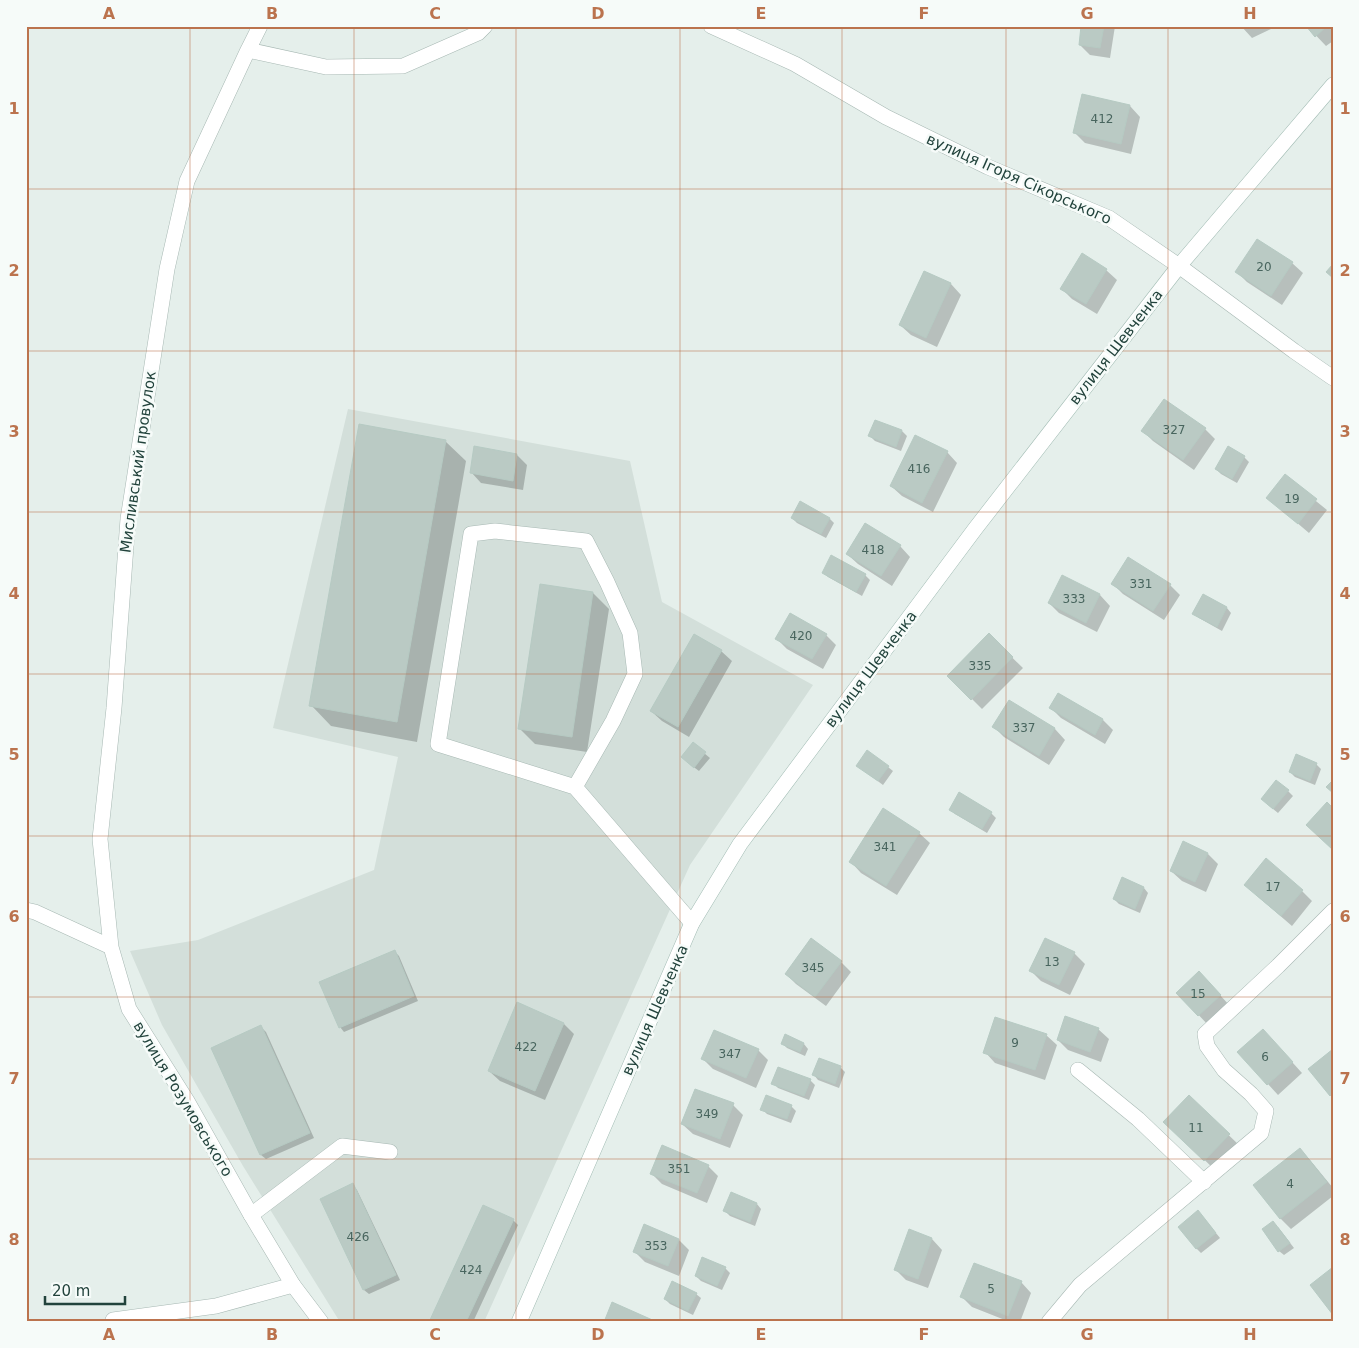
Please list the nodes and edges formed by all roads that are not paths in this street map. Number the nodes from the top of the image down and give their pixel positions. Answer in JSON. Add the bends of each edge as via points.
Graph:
{"nodes":[{"id":1,"x":260,"y":26,"type":"edge"},
{"id":2,"x":485,"y":26,"type":"edge"},
{"id":3,"x":711,"y":26,"type":"edge"},
{"id":4,"x":248,"y":50,"type":"junction"},
{"id":5,"x":1333,"y":85,"type":"edge"},
{"id":6,"x":1179,"y":266,"type":"junction"},
{"id":7,"x":1333,"y":378,"type":"edge"},
{"id":8,"x":575,"y":787,"type":"junction"},
{"id":9,"x":26,"y":910,"type":"edge"},
{"id":10,"x":1333,"y":911,"type":"edge"},
{"id":11,"x":692,"y":923,"type":"junction"},
{"id":12,"x":110,"y":947,"type":"junction"},
{"id":13,"x":1078,"y":1070,"type":"dead end"},
{"id":14,"x":390,"y":1152,"type":"dead end"},
{"id":15,"x":1204,"y":1182,"type":"junction"},
{"id":16,"x":251,"y":1215,"type":"junction"},
{"id":17,"x":293,"y":1285,"type":"junction"},
{"id":18,"x":113,"y":1320,"type":"dead end"},
{"id":19,"x":322,"y":1322,"type":"edge"},
{"id":20,"x":519,"y":1322,"type":"edge"},
{"id":21,"x":1049,"y":1322,"type":"edge"}],
"edges":[{"from":1,"to":4,"type":"street","name":"Мисливський провулок"},
{"from":2,"to":4,"type":"street","via":[[478,33],[403,66],[326,67]]},
{"from":3,"to":6,"type":"street","name":"вулиця Ігоря Сікорського","via":[[795,64],[886,117],[988,167],[1109,218]]},
{"from":4,"to":12,"type":"street","name":"Мисливський провулок","via":[[187,181],[167,269],[128,519],[114,708],[100,839]]},
{"from":5,"to":6,"type":"street","name":"вулиця Шевченка"},
{"from":6,"to":7,"type":"street","name":"вулиця Ігоря Сікорського"},
{"from":6,"to":11,"type":"street","name":"вулиця Шевченка","via":[[975,529],[740,844]]},
{"from":8,"to":8,"type":"street","via":[[613,721],[635,674],[630,633],[586,541],[495,531],[471,534],[438,744]]},
{"from":8,"to":11,"type":"street"},
{"from":9,"to":12,"type":"street"},
{"from":10,"to":15,"type":"street","via":[[1205,1034],[1207,1046],[1224,1070],[1266,1111],[1260,1133]]},
{"from":11,"to":20,"type":"street","name":"вулиця Шевченка"},
{"from":12,"to":16,"type":"street","name":"вулиця Розумовського","via":[[129,1009],[187,1101]]},
{"from":13,"to":15,"type":"street","via":[[1138,1119]]},
{"from":14,"to":16,"type":"street","via":[[342,1146]]},
{"from":15,"to":21,"type":"street","via":[[1080,1285]]},
{"from":16,"to":17,"type":"street","name":"вулиця Розумовського"},
{"from":17,"to":18,"type":"street","via":[[216,1306]]},
{"from":17,"to":19,"type":"street","name":"вулиця Розумовського"}]}
